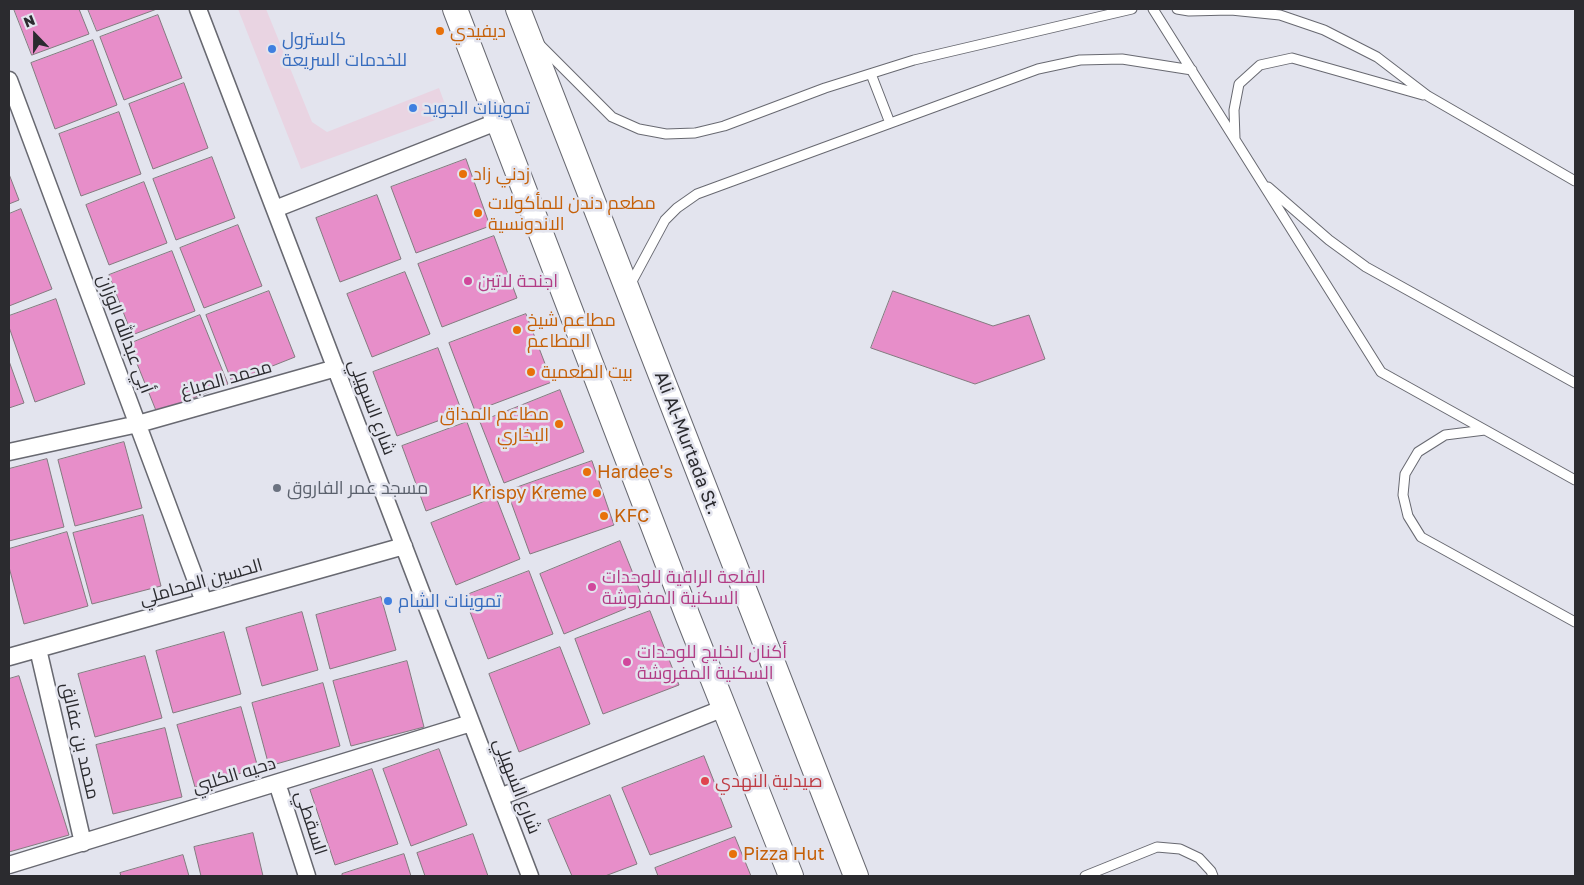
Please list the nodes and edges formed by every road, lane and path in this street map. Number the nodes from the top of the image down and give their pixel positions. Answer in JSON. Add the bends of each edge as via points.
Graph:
{"nodes":[{"id":1,"x":198,"y":9,"type":"edge"},
{"id":2,"x":456,"y":9,"type":"edge"},
{"id":3,"x":518,"y":9,"type":"edge"},
{"id":4,"x":1132,"y":9,"type":"edge"},
{"id":5,"x":1153,"y":9,"type":"edge"},
{"id":6,"x":1177,"y":9,"type":"edge"},
{"id":7,"x":1230,"y":10,"type":"edge"},
{"id":8,"x":527,"y":33,"type":"junction"},
{"id":9,"x":1192,"y":70,"type":"junction"},
{"id":10,"x":871,"y":74,"type":"junction"},
{"id":11,"x":9,"y":80,"type":"edge"},
{"id":12,"x":1428,"y":96,"type":"junction"},
{"id":13,"x":499,"y":121,"type":"junction"},
{"id":14,"x":890,"y":123,"type":"junction"},
{"id":15,"x":1235,"y":139,"type":"junction"},
{"id":16,"x":1261,"y":180,"type":"junction"},
{"id":17,"x":1575,"y":182,"type":"edge"},
{"id":18,"x":275,"y":209,"type":"junction"},
{"id":19,"x":627,"y":290,"type":"junction"},
{"id":20,"x":336,"y":368,"type":"junction"},
{"id":21,"x":1575,"y":383,"type":"edge"},
{"id":22,"x":138,"y":424,"type":"junction"},
{"id":23,"x":1485,"y":430,"type":"junction"},
{"id":24,"x":9,"y":452,"type":"edge"},
{"id":25,"x":1575,"y":480,"type":"edge"},
{"id":26,"x":404,"y":546,"type":"junction"},
{"id":27,"x":204,"y":602,"type":"junction"},
{"id":28,"x":1575,"y":622,"type":"edge"},
{"id":29,"x":38,"y":649,"type":"junction"},
{"id":30,"x":9,"y":657,"type":"edge"},
{"id":31,"x":724,"y":708,"type":"junction"},
{"id":32,"x":472,"y":723,"type":"junction"},
{"id":33,"x":276,"y":783,"type":"junction"},
{"id":34,"x":500,"y":797,"type":"junction"},
{"id":35,"x":83,"y":843,"type":"junction"},
{"id":36,"x":9,"y":865,"type":"edge"},
{"id":37,"x":307,"y":876,"type":"edge"},
{"id":38,"x":530,"y":876,"type":"edge"},
{"id":39,"x":791,"y":876,"type":"edge"},
{"id":40,"x":856,"y":876,"type":"edge"},
{"id":41,"x":1085,"y":876,"type":"edge"},
{"id":42,"x":1213,"y":876,"type":"edge"}],
"edges":[{"from":1,"to":18,"type":"street","name":"شارع السهيلي"},
{"from":2,"to":13,"type":"main road"},
{"from":3,"to":8,"type":"main road","name":"Ali Al-Murtada St."},
{"from":4,"to":10,"type":"lane","via":[[914,60]]},
{"from":5,"to":9,"type":"lane"},
{"from":6,"to":7,"type":"lane"},
{"from":7,"to":12,"type":"lane","via":[[1280,15],[1324,30],[1377,57]]},
{"from":8,"to":10,"type":"lane","via":[[612,117],[639,129],[666,134],[695,133],[724,126]]},
{"from":8,"to":19,"type":"main road","name":"Ali Al-Murtada St."},
{"from":9,"to":14,"type":"lane","via":[[1122,58],[1080,60],[1038,69]]},
{"from":9,"to":15,"type":"lane"},
{"from":10,"to":14,"type":"lane"},
{"from":11,"to":22,"type":"street","name":"أبي عبدالله الوزان"},
{"from":12,"to":15,"type":"lane","via":[[1292,58],[1260,65],[1239,84],[1234,110]]},
{"from":12,"to":17,"type":"lane"},
{"from":13,"to":18,"type":"street"},
{"from":13,"to":31,"type":"main road"},
{"from":14,"to":19,"type":"lane","via":[[697,194],[665,220]]},
{"from":15,"to":16,"type":"lane"},
{"from":16,"to":21,"type":"lane","via":[[1329,240],[1366,267]]},
{"from":16,"to":23,"type":"lane","via":[[1381,372]]},
{"from":18,"to":20,"type":"street","name":"شارع السهيلي"},
{"from":19,"to":40,"type":"main road","name":"Ali Al-Murtada St."},
{"from":20,"to":22,"type":"street","name":"محمد الصباغ"},
{"from":20,"to":26,"type":"street","name":"شارع السهيلي"},
{"from":22,"to":24,"type":"street","name":"محمد الصباغ"},
{"from":22,"to":27,"type":"street","name":"أبي عبدالله الوزان"},
{"from":23,"to":25,"type":"lane"},
{"from":23,"to":28,"type":"lane","via":[[1445,435],[1418,452],[1405,474],[1403,495],[1408,516],[1421,537]]},
{"from":26,"to":27,"type":"street","name":"الحسين المحاملي"},
{"from":26,"to":32,"type":"street","name":"شارع السهيلي"},
{"from":27,"to":29,"type":"street","name":"الحسين المحاملي"},
{"from":29,"to":30,"type":"street","name":"الحسين المحاملي"},
{"from":29,"to":35,"type":"street","name":"محمد بن عفالق"},
{"from":31,"to":34,"type":"street"},
{"from":31,"to":39,"type":"main road"},
{"from":32,"to":33,"type":"street","name":"دحيه الكلبي"},
{"from":32,"to":34,"type":"street","name":"شارع السهيلي"},
{"from":33,"to":35,"type":"street","name":"دحيه الكلبي"},
{"from":33,"to":37,"type":"street","name":"السقطي"},
{"from":34,"to":38,"type":"street","name":"شارع السهيلي"},
{"from":35,"to":36,"type":"street","name":"دحيه الكلبي"},
{"from":41,"to":42,"type":"lane","via":[[1157,847],[1180,849],[1199,858]]}]}
